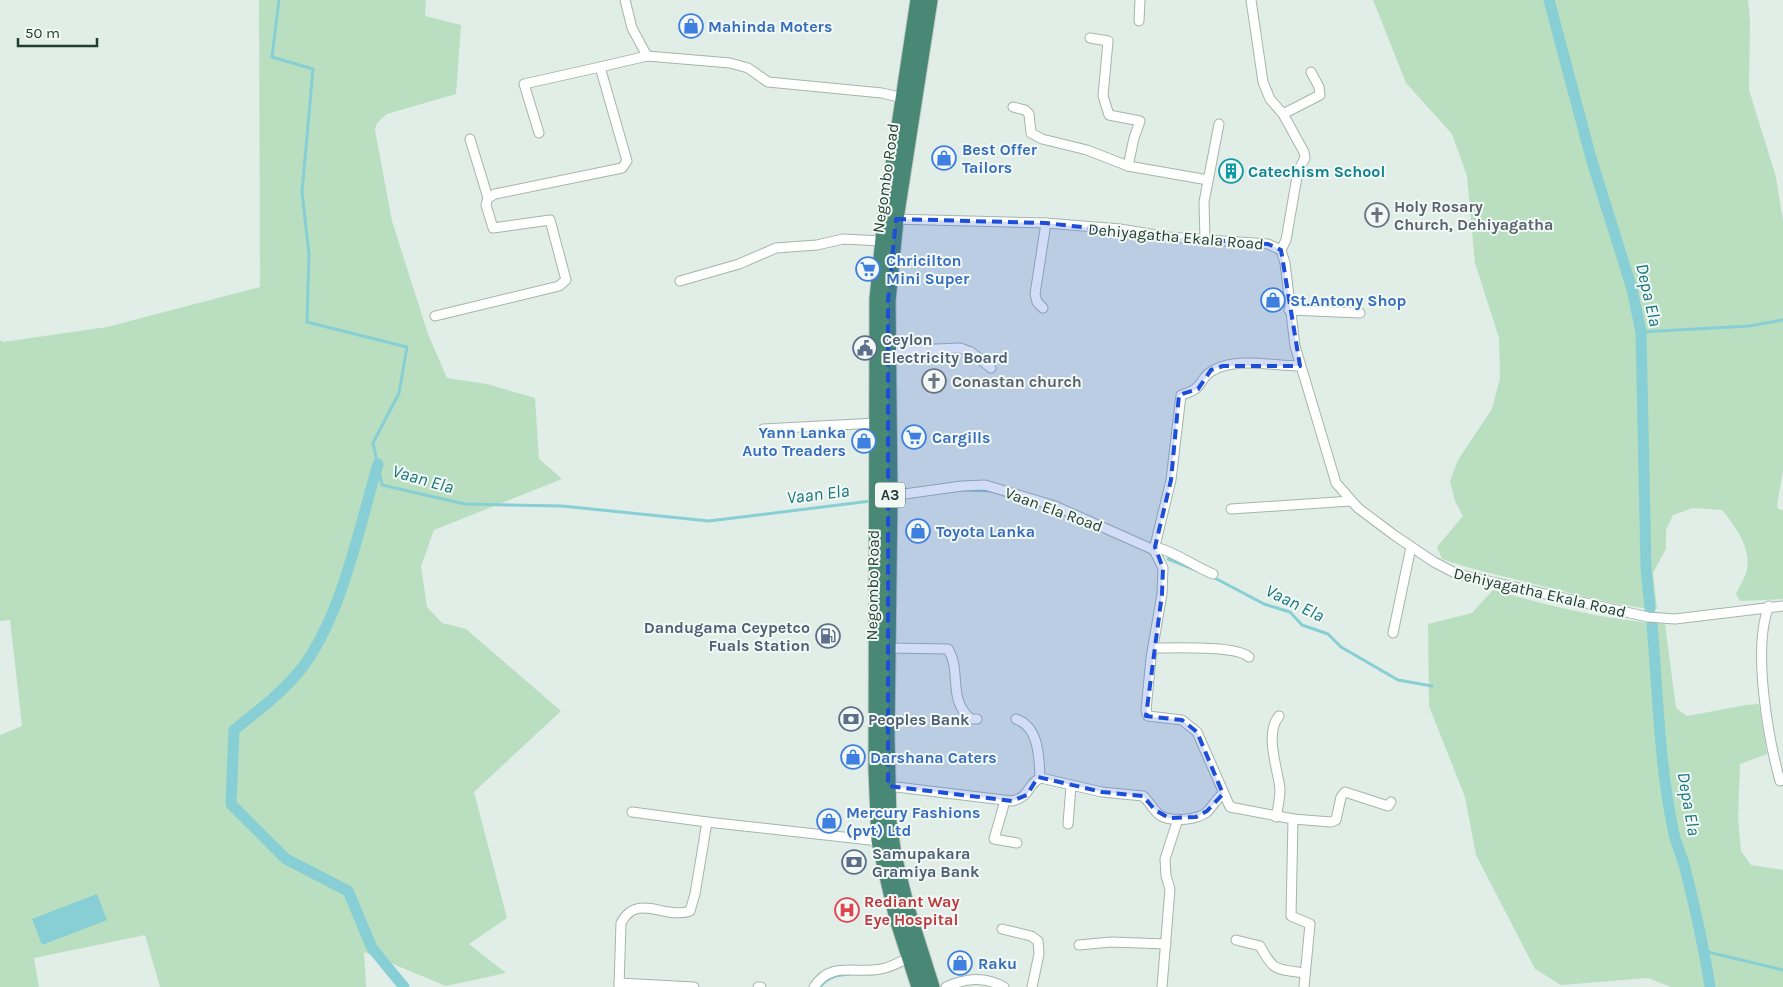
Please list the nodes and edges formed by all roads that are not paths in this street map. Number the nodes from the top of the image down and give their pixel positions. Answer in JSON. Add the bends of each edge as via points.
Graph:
{"nodes":[{"id":1,"x":625,"y":0,"type":"edge"},
{"id":2,"x":918,"y":0,"type":"edge"},
{"id":3,"x":930,"y":0,"type":"edge"},
{"id":4,"x":1140,"y":0,"type":"edge"},
{"id":5,"x":1251,"y":0,"type":"edge"},
{"id":6,"x":1139,"y":21,"type":"dead end"},
{"id":7,"x":1090,"y":38,"type":"dead end"},
{"id":8,"x":647,"y":56,"type":"junction"},
{"id":9,"x":600,"y":67,"type":"junction"},
{"id":10,"x":1311,"y":72,"type":"dead end"},
{"id":11,"x":903,"y":98,"type":"junction"},
{"id":12,"x":1013,"y":107,"type":"dead end"},
{"id":13,"x":1283,"y":114,"type":"junction"},
{"id":14,"x":1219,"y":124,"type":"dead end"},
{"id":15,"x":539,"y":133,"type":"dead end"},
{"id":16,"x":470,"y":139,"type":"dead end"},
{"id":17,"x":1128,"y":166,"type":"junction"},
{"id":18,"x":1208,"y":180,"type":"junction"},
{"id":19,"x":488,"y":198,"type":"junction"},
{"id":20,"x":890,"y":218,"type":"junction"},
{"id":21,"x":1046,"y":222,"type":"junction"},
{"id":22,"x":1206,"y":240,"type":"junction"},
{"id":23,"x":882,"y":241,"type":"junction"},
{"id":24,"x":1281,"y":250,"type":"junction"},
{"id":25,"x":680,"y":281,"type":"dead end"},
{"id":26,"x":1043,"y":308,"type":"dead end"},
{"id":27,"x":1289,"y":310,"type":"junction"},
{"id":28,"x":1360,"y":313,"type":"dead end"},
{"id":29,"x":435,"y":316,"type":"dead end"},
{"id":30,"x":888,"y":351,"type":"junction"},
{"id":31,"x":1300,"y":366,"type":"junction"},
{"id":32,"x":991,"y":368,"type":"dead end"},
{"id":33,"x":876,"y":423,"type":"junction"},
{"id":34,"x":763,"y":429,"type":"dead end"},
{"id":35,"x":890,"y":496,"type":"junction"},
{"id":36,"x":1351,"y":501,"type":"junction"},
{"id":37,"x":1230,"y":509,"type":"dead end"},
{"id":38,"x":1411,"y":547,"type":"junction"},
{"id":39,"x":1154,"y":548,"type":"junction"},
{"id":40,"x":1213,"y":574,"type":"dead end"},
{"id":41,"x":1769,"y":606,"type":"junction"},
{"id":42,"x":1783,"y":606,"type":"edge"},
{"id":43,"x":1393,"y":633,"type":"dead end"},
{"id":44,"x":889,"y":648,"type":"junction"},
{"id":45,"x":1153,"y":648,"type":"junction"},
{"id":46,"x":1249,"y":657,"type":"dead end"},
{"id":47,"x":1280,"y":716,"type":"dead end"},
{"id":48,"x":978,"y":719,"type":"dead end"},
{"id":49,"x":1016,"y":719,"type":"dead end"},
{"id":50,"x":1040,"y":778,"type":"junction"},
{"id":51,"x":1780,"y":781,"type":"dead end"},
{"id":52,"x":888,"y":786,"type":"junction"},
{"id":53,"x":1071,"y":786,"type":"junction"},
{"id":54,"x":1223,"y":794,"type":"junction"},
{"id":55,"x":1005,"y":801,"type":"junction"},
{"id":56,"x":1391,"y":802,"type":"dead end"},
{"id":57,"x":632,"y":812,"type":"dead end"},
{"id":58,"x":1276,"y":817,"type":"junction"},
{"id":59,"x":1178,"y":819,"type":"junction"},
{"id":60,"x":1293,"y":819,"type":"junction"},
{"id":61,"x":706,"y":822,"type":"junction"},
{"id":62,"x":1068,"y":824,"type":"dead end"},
{"id":63,"x":879,"y":841,"type":"junction"},
{"id":64,"x":1017,"y":843,"type":"dead end"},
{"id":65,"x":1002,"y":929,"type":"dead end"},
{"id":66,"x":1236,"y":940,"type":"dead end"},
{"id":67,"x":1166,"y":944,"type":"junction"},
{"id":68,"x":1079,"y":945,"type":"dead end"},
{"id":69,"x":910,"y":957,"type":"junction"},
{"id":70,"x":1305,"y":973,"type":"junction"},
{"id":71,"x":619,"y":985,"type":"edge"},
{"id":72,"x":694,"y":987,"type":"edge"},
{"id":73,"x":814,"y":987,"type":"edge"},
{"id":74,"x":919,"y":987,"type":"edge"},
{"id":75,"x":932,"y":987,"type":"edge"},
{"id":76,"x":946,"y":987,"type":"edge"},
{"id":77,"x":1004,"y":987,"type":"edge"},
{"id":78,"x":1032,"y":987,"type":"edge"},
{"id":79,"x":1162,"y":987,"type":"edge"},
{"id":80,"x":1304,"y":987,"type":"edge"}],
"edges":[{"from":1,"to":8,"type":"street","via":[[632,28]]},
{"from":2,"to":11,"type":"highway","name":"Negombo Road","number":"A3"},
{"from":3,"to":20,"type":"highway","name":"Negombo Road","number":"A3"},
{"from":4,"to":6,"type":"street"},
{"from":5,"to":13,"type":"street","via":[[1263,82],[1270,99]]},
{"from":7,"to":17,"type":"street","via":[[1108,41],[1103,96],[1109,115],[1140,121]]},
{"from":8,"to":9,"type":"street"},
{"from":8,"to":11,"type":"street","via":[[730,64],[748,68],[768,82]]},
{"from":9,"to":15,"type":"street","via":[[524,84]]},
{"from":9,"to":19,"type":"street","via":[[627,161],[622,168],[512,190]]},
{"from":10,"to":13,"type":"street","via":[[1322,92],[1320,95]]},
{"from":11,"to":20,"type":"highway","name":"Negombo Road","number":"A3"},
{"from":12,"to":17,"type":"street","via":[[1029,114],[1031,133],[1042,139],[1087,150]]},
{"from":13,"to":24,"type":"street","via":[[1306,158],[1298,171],[1286,240]]},
{"from":14,"to":18,"type":"street"},
{"from":16,"to":19,"type":"street"},
{"from":17,"to":18,"type":"street"},
{"from":18,"to":22,"type":"street","via":[[1204,202]]},
{"from":19,"to":29,"type":"street","via":[[486,205],[493,228],[550,220],[566,280],[558,286]]},
{"from":20,"to":21,"type":"street","name":"Dehiyagatha Ekala Road"},
{"from":20,"to":23,"type":"highway","name":"Negombo Road","number":"A3"},
{"from":20,"to":30,"type":"highway","name":"Negombo Road","number":"A3"},
{"from":21,"to":22,"type":"street","name":"Dehiyagatha Ekala Road"},
{"from":21,"to":26,"type":"street","via":[[1035,294]]},
{"from":22,"to":24,"type":"street","name":"Dehiyagatha Ekala Road","via":[[1268,244]]},
{"from":23,"to":25,"type":"street","via":[[843,239],[776,248],[739,264]]},
{"from":23,"to":33,"type":"highway","name":"Negombo Road","number":"A3","via":[[877,299]]},
{"from":24,"to":27,"type":"street","name":"Dehiyagatha Ekala Road"},
{"from":27,"to":28,"type":"street"},
{"from":27,"to":31,"type":"street","name":"Dehiyagatha Ekala Road"},
{"from":30,"to":32,"type":"street","via":[[960,348]]},
{"from":30,"to":35,"type":"highway","name":"Negombo Road","number":"A3"},
{"from":31,"to":36,"type":"street","name":"Dehiyagatha Ekala Road","via":[[1336,483]]},
{"from":31,"to":39,"type":"street","via":[[1223,366],[1211,370],[1198,389],[1181,395],[1171,480]]},
{"from":33,"to":34,"type":"street"},
{"from":33,"to":63,"type":"highway","name":"Negombo Road","number":"A3"},
{"from":35,"to":39,"type":"street","name":"Vaan Ela Road","via":[[985,485],[1055,506]]},
{"from":35,"to":44,"type":"highway","name":"Negombo Road","number":"A3"},
{"from":36,"to":37,"type":"street"},
{"from":36,"to":38,"type":"street","name":"Dehiyagatha Ekala Road"},
{"from":38,"to":41,"type":"street","name":"Dehiyagatha Ekala Road","via":[[1457,574],[1648,617],[1675,619]]},
{"from":38,"to":43,"type":"street"},
{"from":39,"to":40,"type":"street","name":"Vaan Ela Road","via":[[1170,551],[1191,566]]},
{"from":39,"to":45,"type":"street","via":[[1162,568],[1162,594]]},
{"from":41,"to":42,"type":"street","name":"Dehiyagatha Ekala Road"},
{"from":41,"to":51,"type":"street","via":[[1765,618],[1763,674],[1773,755]]},
{"from":44,"to":48,"type":"street","via":[[948,648],[954,657],[955,689],[961,709],[971,718]]},
{"from":44,"to":52,"type":"highway","name":"Negombo Road","number":"A3"},
{"from":45,"to":46,"type":"street","via":[[1239,651]]},
{"from":45,"to":54,"type":"street","via":[[1148,716],[1182,720],[1193,728]]},
{"from":47,"to":58,"type":"street","via":[[1275,721],[1273,739],[1280,791]]},
{"from":49,"to":50,"type":"street","via":[[1026,722],[1032,730]]},
{"from":50,"to":53,"type":"street"},
{"from":50,"to":55,"type":"street","via":[[1021,799]]},
{"from":52,"to":55,"type":"street"},
{"from":52,"to":75,"type":"highway","name":"Negombo Road","number":"A3","via":[[889,822],[899,879]]},
{"from":53,"to":59,"type":"street","via":[[1143,796],[1160,816]]},
{"from":53,"to":62,"type":"street"},
{"from":54,"to":58,"type":"street","via":[[1230,807]]},
{"from":54,"to":59,"type":"street","via":[[1207,812]]},
{"from":55,"to":64,"type":"street","via":[[994,839]]},
{"from":56,"to":60,"type":"street","via":[[1388,806],[1345,792],[1336,820]]},
{"from":57,"to":61,"type":"street"},
{"from":58,"to":60,"type":"street"},
{"from":59,"to":67,"type":"street","via":[[1165,858],[1170,889]]},
{"from":60,"to":70,"type":"street","via":[[1291,916],[1310,924]]},
{"from":61,"to":63,"type":"street"},
{"from":61,"to":71,"type":"street","via":[[690,911],[641,908],[631,909],[625,915],[621,923]]},
{"from":63,"to":69,"type":"highway","name":"Negombo Road","number":"A3"},
{"from":65,"to":78,"type":"street","via":[[1031,936],[1038,941],[1039,954]]},
{"from":66,"to":70,"type":"street","via":[[1260,946],[1269,964],[1276,968]]},
{"from":67,"to":68,"type":"street","via":[[1111,942]]},
{"from":67,"to":79,"type":"street"},
{"from":69,"to":73,"type":"street","via":[[885,968],[824,974]]},
{"from":69,"to":74,"type":"highway","name":"Negombo Road","number":"A3"},
{"from":70,"to":80,"type":"street"},
{"from":71,"to":72,"type":"street"},
{"from":76,"to":77,"type":"street","via":[[977,979]]}]}
